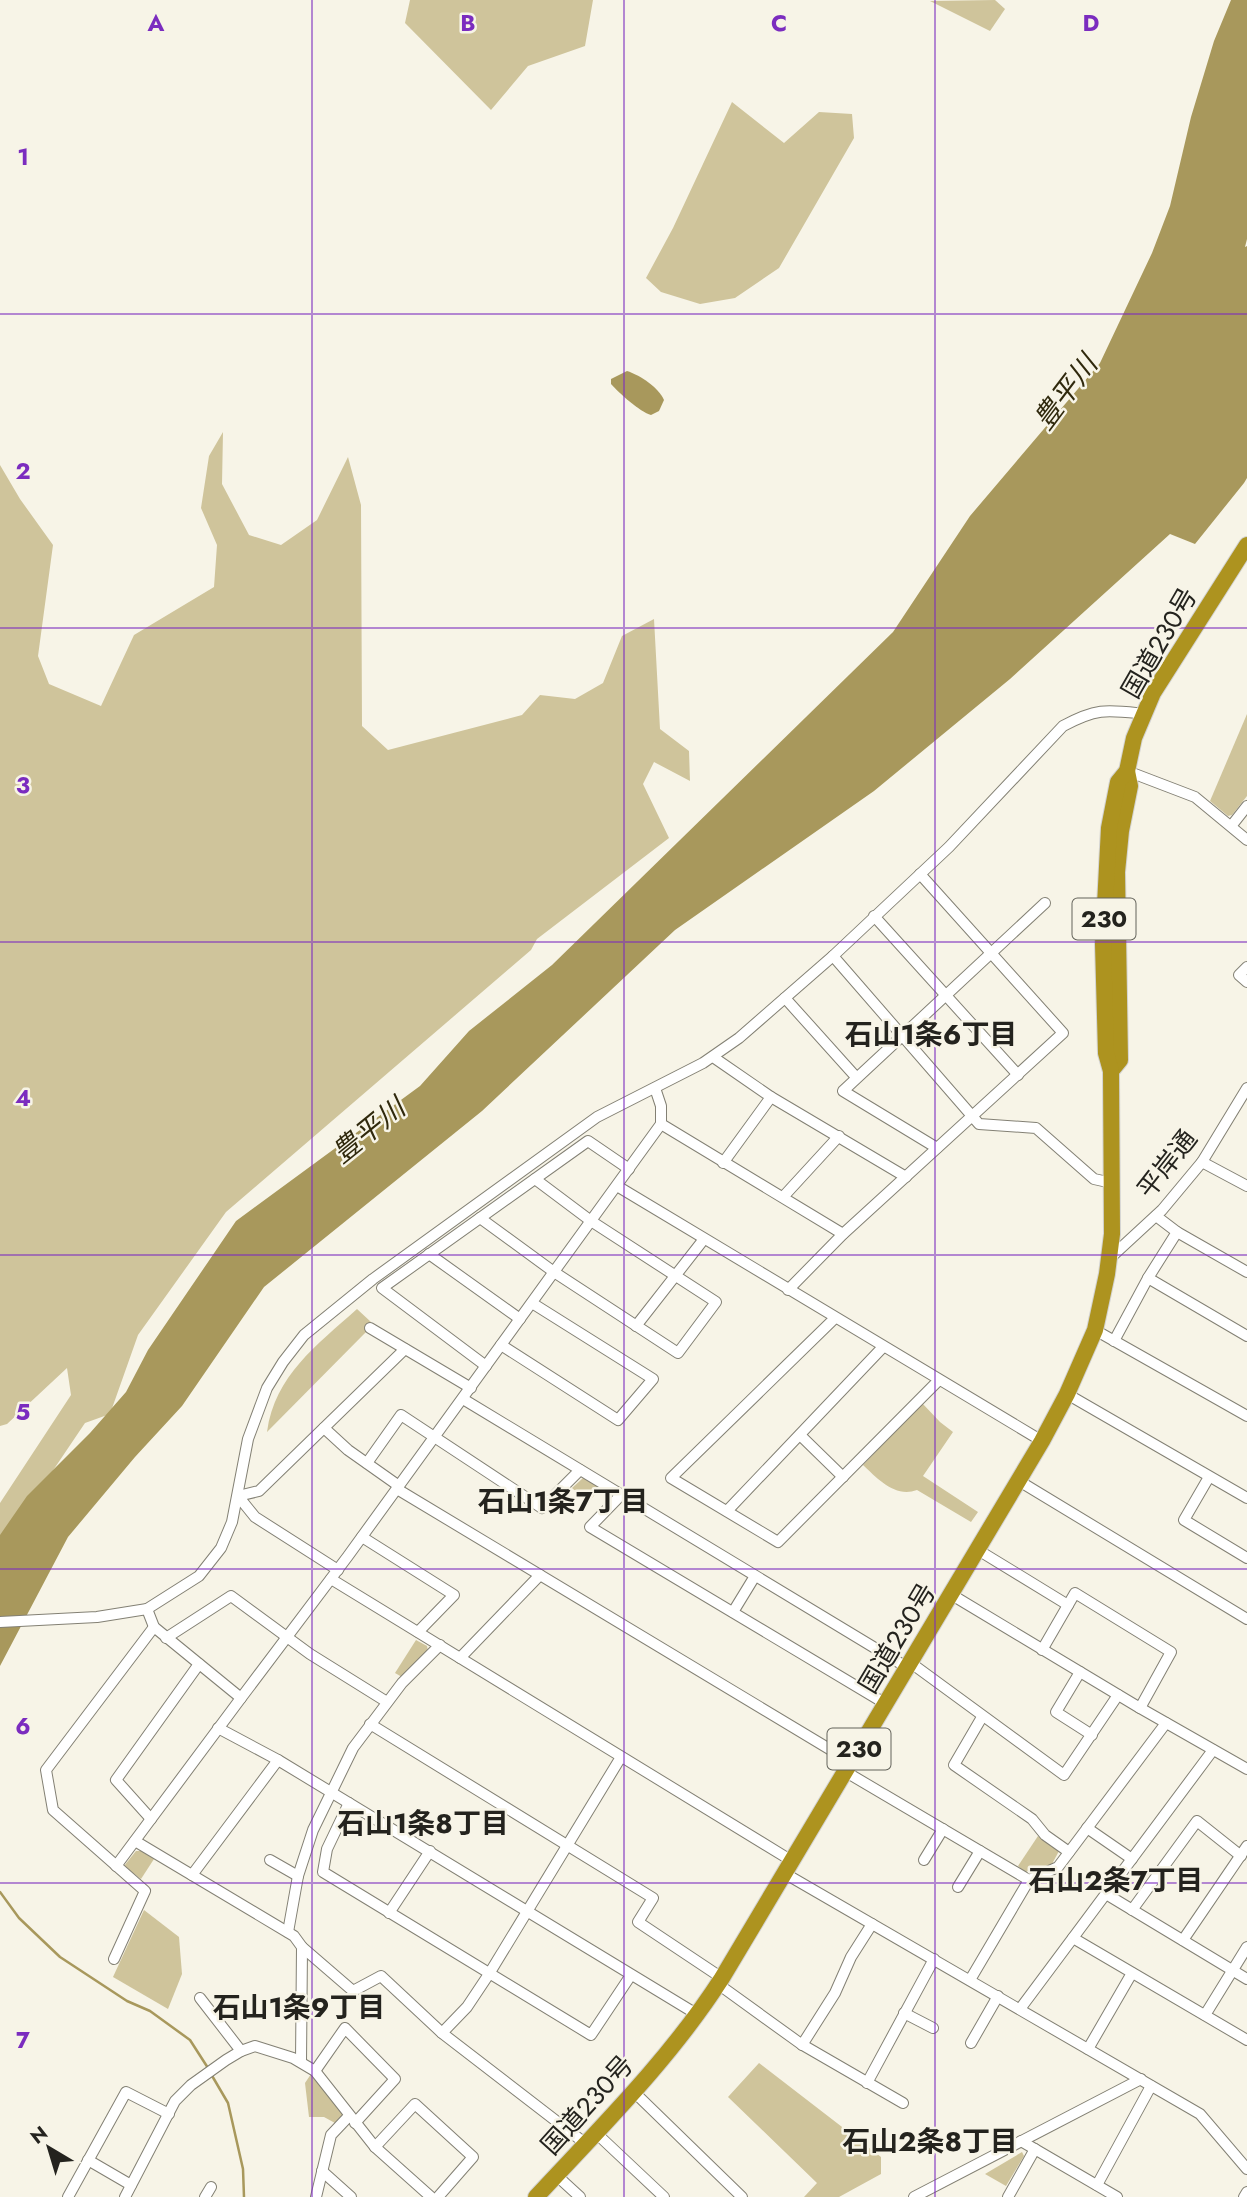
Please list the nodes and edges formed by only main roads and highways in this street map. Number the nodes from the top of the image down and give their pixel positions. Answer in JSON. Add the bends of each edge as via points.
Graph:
{"nodes":[{"id":1,"x":1247,"y":545,"type":"edge"},
{"id":2,"x":536,"y":2197,"type":"edge"}],
"edges":[{"from":1,"to":2,"type":"highway","name":"国道230号","number":"230","via":[[1153,693],[1127,771],[1118,782],[1109,828],[1103,944],[1106,1053],[1111,1071],[1110,1258],[1095,1330],[1042,1441],[720,1981],[634,2092]]}]}
